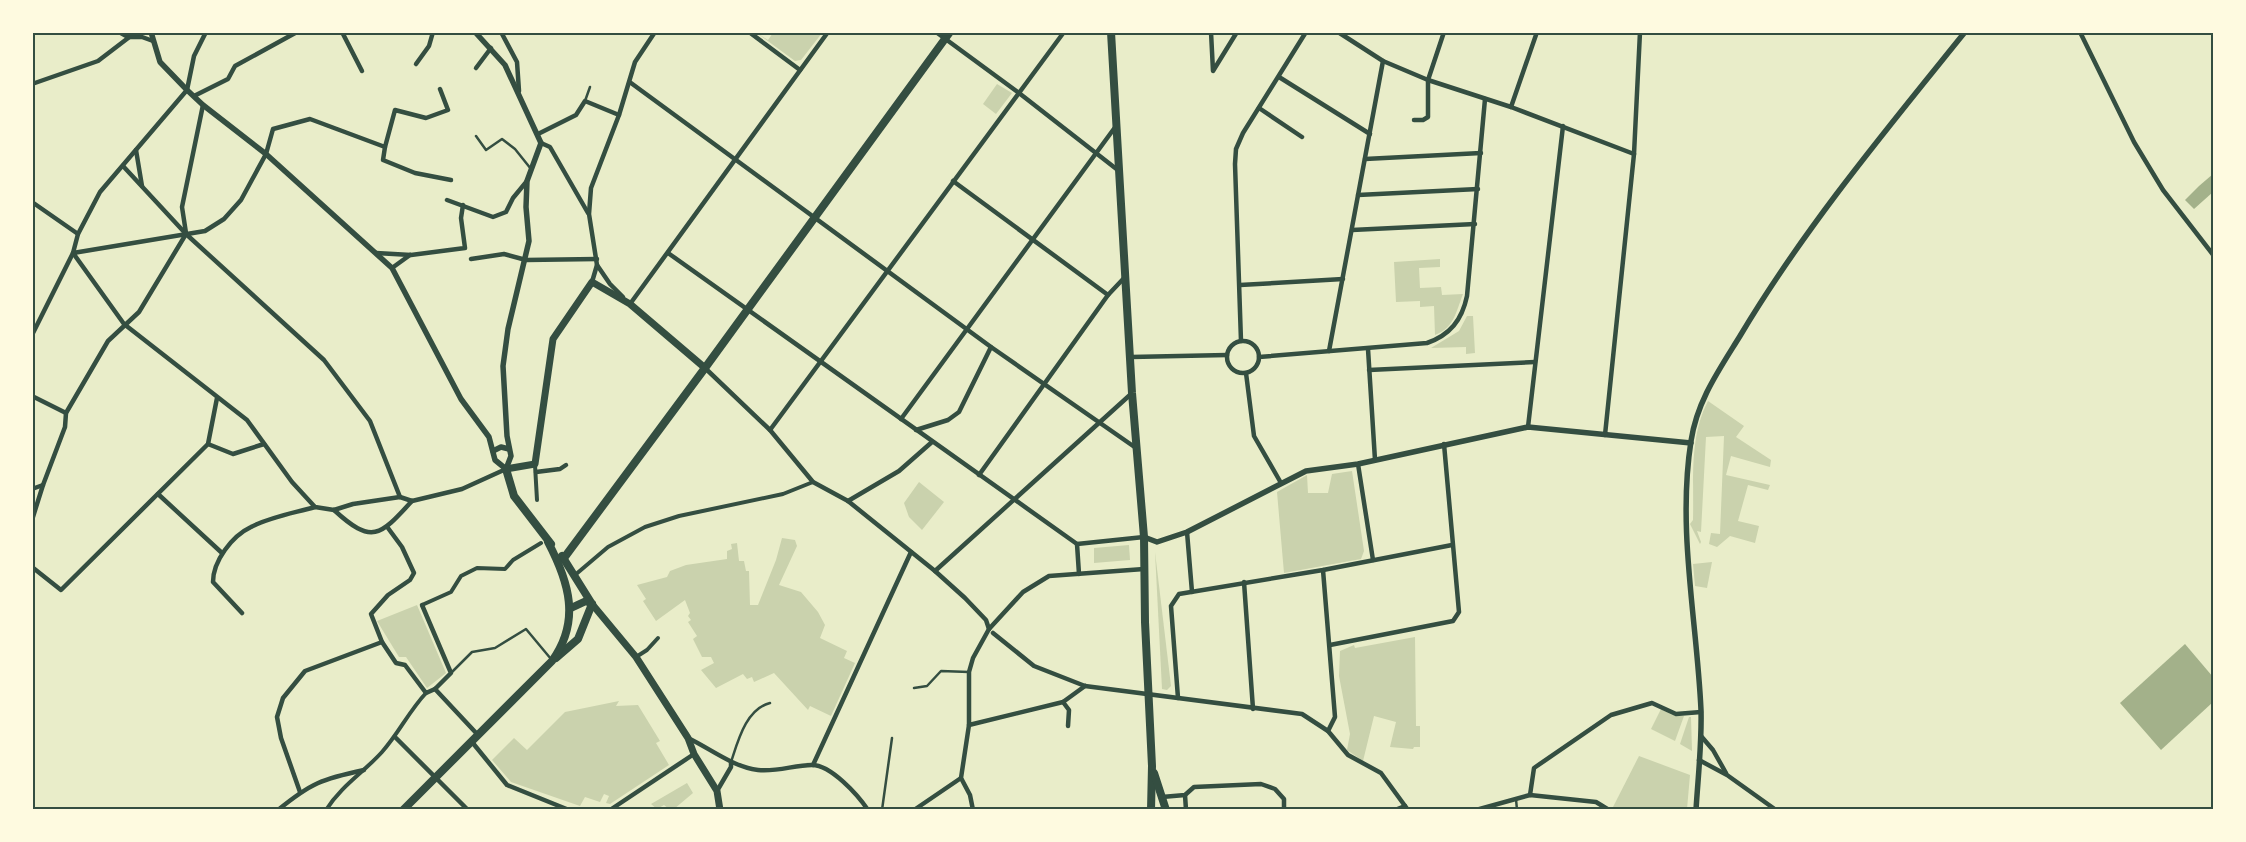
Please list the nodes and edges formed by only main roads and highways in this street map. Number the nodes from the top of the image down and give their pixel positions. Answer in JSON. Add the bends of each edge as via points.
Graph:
{"nodes":[{"id":1,"x":1111,"y":32,"type":"edge"},
{"id":2,"x":948,"y":36,"type":"edge"},
{"id":3,"x":706,"y":368,"type":"junction"},
{"id":4,"x":506,"y":470,"type":"joint"},
{"id":5,"x":545,"y":542,"type":"junction"},
{"id":6,"x":564,"y":558,"type":"junction"},
{"id":7,"x":592,"y":604,"type":"junction"},
{"id":8,"x":571,"y":608,"type":"junction"},
{"id":9,"x":552,"y":661,"type":"junction"},
{"id":10,"x":1152,"y":766,"type":"junction"},
{"id":11,"x":720,"y":809,"type":"edge"},
{"id":12,"x":403,"y":810,"type":"edge"},
{"id":13,"x":1151,"y":810,"type":"edge"},
{"id":14,"x":1166,"y":810,"type":"edge"}],
"edges":[{"from":1,"to":10,"type":"main road","via":[[1132,393],[1144,538]]},
{"from":2,"to":3,"type":"main road"},
{"from":3,"to":4,"type":"main road","via":[[630,304],[592,282],[553,339],[535,468]]},
{"from":3,"to":6,"type":"main road"},
{"from":4,"to":5,"type":"main road","via":[[514,496]]},
{"from":5,"to":6,"type":"main road"},
{"from":5,"to":8,"type":"main road","via":[[566,580]]},
{"from":6,"to":7,"type":"main road"},
{"from":7,"to":8,"type":"main road","via":[[586,601]]},
{"from":7,"to":9,"type":"main road","via":[[578,640]]},
{"from":7,"to":11,"type":"main road","via":[[636,657],[688,738],[717,791]]},
{"from":8,"to":9,"type":"main road","via":[[562,647]]},
{"from":9,"to":12,"type":"main road"},
{"from":10,"to":13,"type":"main road"},
{"from":10,"to":14,"type":"main road"}]}
